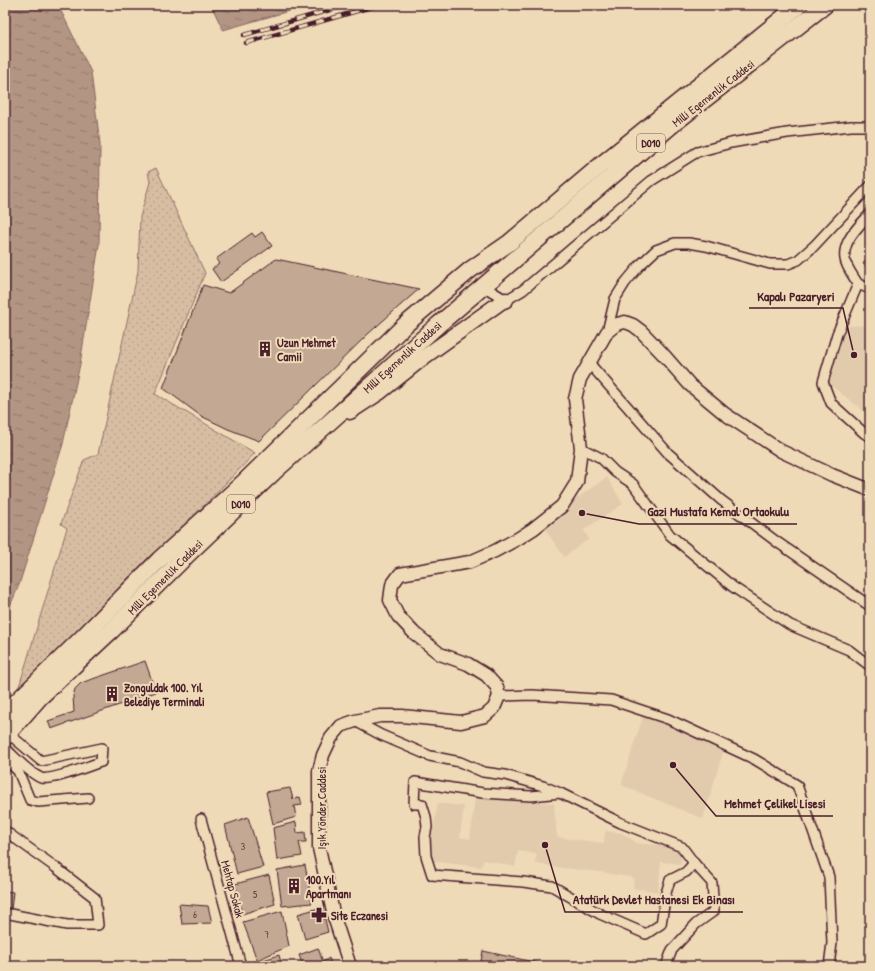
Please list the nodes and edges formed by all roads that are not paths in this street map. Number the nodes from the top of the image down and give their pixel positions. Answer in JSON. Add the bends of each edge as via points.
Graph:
{"nodes":[{"id":1,"x":799,"y":5,"type":"edge"},
{"id":2,"x":825,"y":5,"type":"edge"},
{"id":3,"x":870,"y":126,"type":"edge"},
{"id":4,"x":870,"y":186,"type":"edge"},
{"id":5,"x":870,"y":214,"type":"edge"},
{"id":6,"x":470,"y":270,"type":"junction"},
{"id":7,"x":858,"y":284,"type":"junction"},
{"id":8,"x":453,"y":285,"type":"junction"},
{"id":9,"x":483,"y":286,"type":"junction"},
{"id":10,"x":870,"y":289,"type":"edge"},
{"id":11,"x":466,"y":300,"type":"junction"},
{"id":12,"x":504,"y":301,"type":"junction"},
{"id":13,"x":607,"y":332,"type":"junction"},
{"id":14,"x":588,"y":363,"type":"junction"},
{"id":15,"x":870,"y":438,"type":"edge"},
{"id":16,"x":310,"y":439,"type":"junction"},
{"id":17,"x":581,"y":448,"type":"junction"},
{"id":18,"x":870,"y":490,"type":"edge"},
{"id":19,"x":870,"y":606,"type":"edge"},
{"id":20,"x":81,"y":639,"type":"junction"},
{"id":21,"x":870,"y":666,"type":"edge"},
{"id":22,"x":499,"y":696,"type":"junction"},
{"id":23,"x":5,"y":708,"type":"edge"},
{"id":24,"x":5,"y":713,"type":"edge"},
{"id":25,"x":354,"y":721,"type":"junction"},
{"id":26,"x":6,"y":737,"type":"edge"},
{"id":27,"x":5,"y":759,"type":"edge"},
{"id":28,"x":560,"y":793,"type":"junction"},
{"id":29,"x":88,"y":798,"type":"dead end"},
{"id":30,"x":201,"y":818,"type":"dead end"},
{"id":31,"x":5,"y":831,"type":"edge"},
{"id":32,"x":694,"y":863,"type":"junction"},
{"id":33,"x":5,"y":913,"type":"edge"},
{"id":34,"x":241,"y":966,"type":"edge"},
{"id":35,"x":350,"y":966,"type":"edge"},
{"id":36,"x":666,"y":966,"type":"edge"},
{"id":37,"x":829,"y":966,"type":"edge"}],
"edges":[{"from":1,"to":6,"type":"highway","name":"Milli Egemenlik Caddesi","number":"D010","via":[[509,243]]},
{"from":2,"to":9,"type":"highway","name":"Milli Egemenlik Caddesi","number":"D010","via":[[673,124]]},
{"from":3,"to":12,"type":"street","via":[[787,132],[697,152],[651,181],[542,275]]},
{"from":4,"to":13,"type":"street","via":[[814,246],[798,260],[788,264],[770,264],[689,243],[675,243],[656,250],[640,265],[615,299]]},
{"from":5,"to":7,"type":"street","via":[[856,229],[845,247],[845,260]]},
{"from":6,"to":8,"type":"highway","name":"Milli Egemenlik Caddesi","number":"D010"},
{"from":6,"to":9,"type":"highway"},
{"from":7,"to":10,"type":"street"},
{"from":7,"to":15,"type":"street","via":[[837,334],[823,382],[831,403]]},
{"from":8,"to":11,"type":"highway"},
{"from":8,"to":20,"type":"highway","name":"Milli Egemenlik Caddesi","number":"D010","via":[[405,325]]},
{"from":9,"to":11,"type":"highway","name":"Milli Egemenlik Caddesi","number":"D010"},
{"from":9,"to":12,"type":"street"},
{"from":11,"to":12,"type":"main road","via":[[481,308]]},
{"from":11,"to":16,"type":"highway","name":"Milli Egemenlik Caddesi","number":"D010"},
{"from":12,"to":16,"type":"main road"},
{"from":13,"to":14,"type":"street"},
{"from":13,"to":18,"type":"street","via":[[617,324],[625,322],[633,325],[690,385],[725,414],[781,451]]},
{"from":14,"to":17,"type":"street","via":[[575,398]]},
{"from":14,"to":19,"type":"street","via":[[668,453],[721,500]]},
{"from":16,"to":26,"type":"highway","name":"Milli Egemenlik Caddesi","number":"D010","via":[[40,697]]},
{"from":17,"to":21,"type":"street","via":[[600,458],[633,484],[670,535],[733,587],[790,625],[848,650]]},
{"from":17,"to":22,"type":"street","via":[[577,482],[562,506],[533,529],[470,562],[400,574],[392,584],[390,600],[398,616],[414,633],[440,654],[468,664],[486,675],[497,687]]},
{"from":20,"to":23,"type":"highway","via":[[70,646]]},
{"from":20,"to":24,"type":"highway","name":"Milli Egemenlik Caddesi","number":"D010"},
{"from":22,"to":25,"type":"street","name":"Işık Yönder Caddesi","via":[[494,708],[485,716],[461,722],[402,716],[380,716]]},
{"from":22,"to":37,"type":"street","via":[[532,695],[611,700],[668,719],[754,759],[798,785],[829,877],[832,942]]},
{"from":25,"to":28,"type":"street","via":[[430,756],[460,762],[483,772],[505,775]]},
{"from":25,"to":35,"type":"street","name":"Işık Yönder Caddesi","via":[[342,726],[331,738],[319,772],[320,848],[334,917]]},
{"from":26,"to":26,"type":"street","via":[[35,775],[43,778],[53,778],[101,762],[102,748],[40,762]]},
{"from":27,"to":29,"type":"street","via":[[18,771],[30,800],[38,802]]},
{"from":28,"to":32,"type":"street","via":[[621,823],[682,847]]},
{"from":28,"to":32,"type":"street","via":[[531,796],[483,793],[415,782],[414,804],[422,804],[426,817],[426,856],[432,875],[552,886],[600,914],[646,934],[661,924],[670,880],[686,872]]},
{"from":30,"to":34,"type":"street","name":"Mehtap Sokak"},
{"from":31,"to":33,"type":"street","via":[[94,898],[98,925],[68,925]]},
{"from":32,"to":36,"type":"street","via":[[712,883],[714,911],[696,924],[672,950]]}]}
